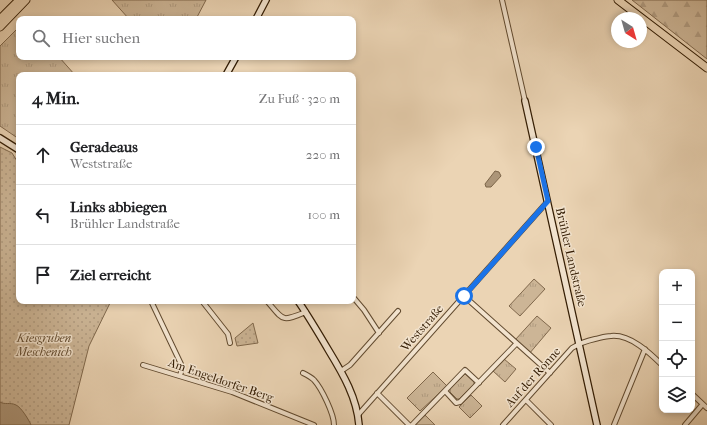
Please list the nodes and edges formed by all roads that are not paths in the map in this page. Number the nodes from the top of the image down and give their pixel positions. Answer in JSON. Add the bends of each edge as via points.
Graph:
{"nodes":[{"id":1,"x":18,"y":0,"type":"edge"},
{"id":2,"x":26,"y":0,"type":"edge"},
{"id":3,"x":266,"y":0,"type":"edge"},
{"id":4,"x":502,"y":0,"type":"edge"},
{"id":5,"x":618,"y":0,"type":"edge"},
{"id":6,"x":258,"y":16,"type":"edge"},
{"id":7,"x":0,"y":19,"type":"edge"},
{"id":8,"x":0,"y":27,"type":"edge"},
{"id":9,"x":234,"y":60,"type":"edge"},
{"id":10,"x":707,"y":68,"type":"edge"},
{"id":11,"x":228,"y":72,"type":"edge"},
{"id":12,"x":525,"y":101,"type":"joint"},
{"id":13,"x":0,"y":138,"type":"edge"},
{"id":14,"x":16,"y":148,"type":"edge"},
{"id":15,"x":548,"y":201,"type":"junction"},
{"id":16,"x":464,"y":296,"type":"junction"},
{"id":17,"x":356,"y":301,"type":"edge"},
{"id":18,"x":152,"y":304,"type":"edge"},
{"id":19,"x":204,"y":304,"type":"edge"},
{"id":20,"x":270,"y":304,"type":"edge"},
{"id":21,"x":300,"y":304,"type":"edge"},
{"id":22,"x":398,"y":311,"type":"dead end"},
{"id":23,"x":306,"y":312,"type":"junction"},
{"id":24,"x":379,"y":333,"type":"junction"},
{"id":25,"x":230,"y":343,"type":"dead end"},
{"id":26,"x":579,"y":343,"type":"junction"},
{"id":27,"x":516,"y":344,"type":"junction"},
{"id":28,"x":645,"y":349,"type":"junction"},
{"id":29,"x":659,"y":362,"type":"edge"},
{"id":30,"x":143,"y":365,"type":"dead end"},
{"id":31,"x":341,"y":371,"type":"junction"},
{"id":32,"x":303,"y":373,"type":"dead end"},
{"id":33,"x":550,"y":374,"type":"junction"},
{"id":34,"x":180,"y":376,"type":"junction"},
{"id":35,"x":479,"y":383,"type":"junction"},
{"id":36,"x":445,"y":391,"type":"junction"},
{"id":37,"x":377,"y":393,"type":"junction"},
{"id":38,"x":695,"y":397,"type":"edge"},
{"id":39,"x":526,"y":400,"type":"junction"},
{"id":40,"x":702,"y":405,"type":"junction"},
{"id":41,"x":707,"y":408,"type":"edge"},
{"id":42,"x":358,"y":415,"type":"junction"},
{"id":43,"x":314,"y":425,"type":"edge"},
{"id":44,"x":334,"y":425,"type":"edge"},
{"id":45,"x":359,"y":425,"type":"edge"},
{"id":46,"x":410,"y":425,"type":"edge"},
{"id":47,"x":503,"y":425,"type":"edge"},
{"id":48,"x":551,"y":425,"type":"edge"},
{"id":49,"x":597,"y":425,"type":"edge"},
{"id":50,"x":614,"y":425,"type":"edge"},
{"id":51,"x":685,"y":425,"type":"edge"}],
"edges":[{"from":1,"to":7,"type":"highway"},
{"from":2,"to":8,"type":"highway"},
{"from":3,"to":6,"type":"street"},
{"from":4,"to":12,"type":"street","name":"Brühler Landstraße"},
{"from":5,"to":10,"type":"highway"},
{"from":9,"to":11,"type":"street"},
{"from":12,"to":15,"type":"street","name":"Brühler Landstraße"},
{"from":13,"to":14,"type":"street"},
{"from":15,"to":16,"type":"street","name":"Weststraße"},
{"from":15,"to":26,"type":"street","name":"Brühler Landstraße"},
{"from":16,"to":27,"type":"street"},
{"from":16,"to":37,"type":"street","name":"Weststraße"},
{"from":17,"to":24,"type":"street"},
{"from":18,"to":34,"type":"street","via":[[181,364]]},
{"from":19,"to":25,"type":"street","via":[[228,334]]},
{"from":20,"to":23,"type":"street","via":[[285,319]]},
{"from":21,"to":23,"type":"street"},
{"from":22,"to":24,"type":"street"},
{"from":23,"to":31,"type":"street"},
{"from":24,"to":31,"type":"street","via":[[350,365]]},
{"from":26,"to":28,"type":"street","via":[[616,336]]},
{"from":26,"to":33,"type":"street","name":"Auf der Ronne"},
{"from":26,"to":49,"type":"street","name":"Brühler Landstraße"},
{"from":27,"to":33,"type":"street"},
{"from":27,"to":35,"type":"street"},
{"from":28,"to":29,"type":"street"},
{"from":28,"to":50,"type":"street"},
{"from":30,"to":34,"type":"street","name":"Am Engeldorfer Berg"},
{"from":31,"to":42,"type":"street"},
{"from":32,"to":44,"type":"street","via":[[317,385],[329,407]]},
{"from":33,"to":39,"type":"street","name":"Auf der Ronne"},
{"from":34,"to":43,"type":"street","name":"Am Engeldorfer Berg","via":[[232,392]]},
{"from":35,"to":36,"type":"street","via":[[458,403]]},
{"from":35,"to":36,"type":"street","via":[[465,370]]},
{"from":36,"to":46,"type":"street"},
{"from":37,"to":42,"type":"street","name":"Weststraße"},
{"from":37,"to":46,"type":"street"},
{"from":38,"to":40,"type":"street"},
{"from":39,"to":47,"type":"street","name":"Auf der Ronne"},
{"from":39,"to":48,"type":"street"},
{"from":40,"to":41,"type":"street"},
{"from":40,"to":51,"type":"street"},
{"from":42,"to":45,"type":"street"}]}
